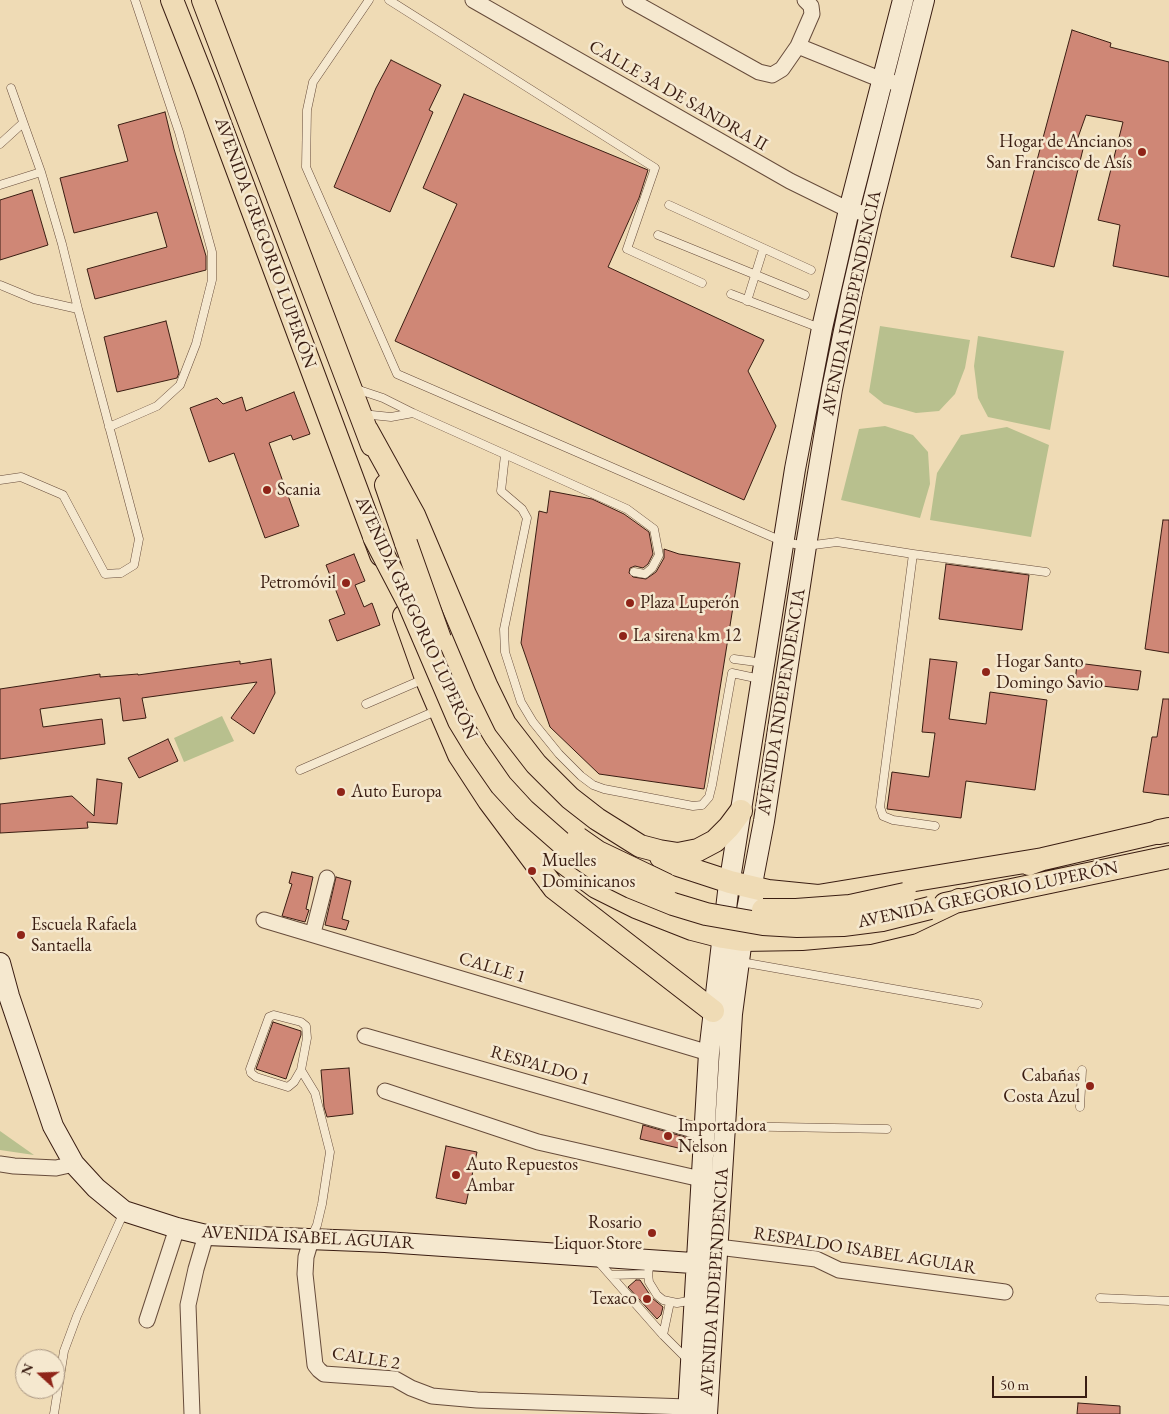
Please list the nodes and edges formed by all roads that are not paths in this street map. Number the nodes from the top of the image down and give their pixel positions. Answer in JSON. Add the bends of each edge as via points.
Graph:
{"nodes":[{"id":1,"x":135,"y":0,"type":"edge"},
{"id":2,"x":172,"y":0,"type":"edge"},
{"id":3,"x":203,"y":0,"type":"edge"},
{"id":4,"x":369,"y":0,"type":"edge"},
{"id":5,"x":389,"y":0,"type":"edge"},
{"id":6,"x":473,"y":0,"type":"edge"},
{"id":7,"x":630,"y":0,"type":"edge"},
{"id":8,"x":805,"y":0,"type":"edge"},
{"id":9,"x":903,"y":0,"type":"edge"},
{"id":10,"x":924,"y":0,"type":"edge"},
{"id":11,"x":798,"y":46,"type":"junction"},
{"id":12,"x":882,"y":80,"type":"junction"},
{"id":13,"x":902,"y":85,"type":"junction"},
{"id":14,"x":11,"y":88,"type":"dead end"},
{"id":15,"x":24,"y":123,"type":"junction"},
{"id":16,"x":0,"y":144,"type":"edge"},
{"id":17,"x":41,"y":172,"type":"junction"},
{"id":18,"x":0,"y":185,"type":"edge"},
{"id":19,"x":669,"y":205,"type":"dead end"},
{"id":20,"x":849,"y":210,"type":"junction"},
{"id":21,"x":870,"y":214,"type":"junction"},
{"id":22,"x":658,"y":235,"type":"dead end"},
{"id":23,"x":763,"y":250,"type":"junction"},
{"id":24,"x":811,"y":270,"type":"dead end"},
{"id":25,"x":755,"y":275,"type":"junction"},
{"id":26,"x":702,"y":283,"type":"dead end"},
{"id":27,"x":0,"y":285,"type":"edge"},
{"id":28,"x":731,"y":294,"type":"dead end"},
{"id":29,"x":805,"y":295,"type":"dead end"},
{"id":30,"x":747,"y":301,"type":"junction"},
{"id":31,"x":78,"y":309,"type":"junction"},
{"id":32,"x":822,"y":328,"type":"junction"},
{"id":33,"x":351,"y":387,"type":"junction"},
{"id":34,"x":412,"y":414,"type":"junction"},
{"id":35,"x":364,"y":422,"type":"junction"},
{"id":36,"x":110,"y":427,"type":"junction"},
{"id":37,"x":505,"y":455,"type":"junction"},
{"id":38,"x":0,"y":480,"type":"edge"},
{"id":39,"x":374,"y":537,"type":"junction"},
{"id":40,"x":784,"y":542,"type":"junction"},
{"id":41,"x":806,"y":546,"type":"junction"},
{"id":42,"x":913,"y":554,"type":"junction"},
{"id":43,"x":634,"y":572,"type":"dead end"},
{"id":44,"x":1046,"y":572,"type":"dead end"},
{"id":45,"x":734,"y":658,"type":"dead end"},
{"id":46,"x":763,"y":671,"type":"junction"},
{"id":47,"x":426,"y":678,"type":"junction"},
{"id":48,"x":366,"y":704,"type":"dead end"},
{"id":49,"x":440,"y":710,"type":"junction"},
{"id":50,"x":300,"y":770,"type":"dead end"},
{"id":51,"x":489,"y":801,"type":"junction"},
{"id":52,"x":742,"y":812,"type":"junction"},
{"id":53,"x":935,"y":826,"type":"dead end"},
{"id":54,"x":1166,"y":831,"type":"edge"},
{"id":55,"x":640,"y":846,"type":"junction"},
{"id":56,"x":1169,"y":857,"type":"edge"},
{"id":57,"x":1043,"y":859,"type":"junction"},
{"id":58,"x":327,"y":878,"type":"dead end"},
{"id":59,"x":741,"y":885,"type":"junction"},
{"id":60,"x":959,"y":900,"type":"junction"},
{"id":61,"x":264,"y":920,"type":"dead end"},
{"id":62,"x":313,"y":933,"type":"junction"},
{"id":63,"x":734,"y":946,"type":"junction"},
{"id":64,"x":0,"y":963,"type":"edge"},
{"id":65,"x":978,"y":1004,"type":"dead end"},
{"id":66,"x":713,"y":1011,"type":"junction"},
{"id":67,"x":365,"y":1036,"type":"dead end"},
{"id":68,"x":709,"y":1053,"type":"junction"},
{"id":69,"x":301,"y":1070,"type":"junction"},
{"id":70,"x":1082,"y":1070,"type":"dead end"},
{"id":71,"x":385,"y":1091,"type":"dead end"},
{"id":72,"x":1080,"y":1107,"type":"dead end"},
{"id":73,"x":725,"y":1126,"type":"junction"},
{"id":74,"x":887,"y":1129,"type":"dead end"},
{"id":75,"x":704,"y":1133,"type":"junction"},
{"id":76,"x":0,"y":1164,"type":"edge"},
{"id":77,"x":74,"y":1164,"type":"junction"},
{"id":78,"x":701,"y":1180,"type":"junction"},
{"id":79,"x":124,"y":1211,"type":"junction"},
{"id":80,"x":177,"y":1228,"type":"junction"},
{"id":81,"x":206,"y":1234,"type":"junction"},
{"id":82,"x":311,"y":1240,"type":"junction"},
{"id":83,"x":594,"y":1256,"type":"junction"},
{"id":84,"x":718,"y":1256,"type":"junction"},
{"id":85,"x":696,"y":1264,"type":"junction"},
{"id":86,"x":649,"y":1267,"type":"junction"},
{"id":87,"x":611,"y":1275,"type":"junction"},
{"id":88,"x":1005,"y":1292,"type":"dead end"},
{"id":89,"x":1100,"y":1298,"type":"dead end"},
{"id":90,"x":694,"y":1300,"type":"junction"},
{"id":91,"x":1169,"y":1301,"type":"edge"},
{"id":92,"x":670,"y":1302,"type":"junction"},
{"id":93,"x":146,"y":1320,"type":"dead end"},
{"id":94,"x":663,"y":1335,"type":"junction"},
{"id":95,"x":692,"y":1364,"type":"junction"},
{"id":96,"x":688,"y":1411,"type":"edge"},
{"id":97,"x":54,"y":1414,"type":"edge"},
{"id":98,"x":192,"y":1414,"type":"edge"},
{"id":99,"x":707,"y":1414,"type":"edge"}],
"edges":[{"from":1,"to":36,"type":"lane","via":[[179,132],[212,252],[212,280],[196,344],[180,385],[157,406]]},
{"from":2,"to":39,"type":"main road","name":"AVENIDA GREGORIO LUPERÓN"},
{"from":3,"to":33,"type":"main road","name":"AVENIDA GREGORIO LUPERÓN"},
{"from":4,"to":40,"type":"lane","via":[[313,82],[307,110],[306,167],[397,374]]},
{"from":5,"to":26,"type":"lane","via":[[655,168],[627,249]]},
{"from":6,"to":20,"type":"street","name":"CALLE 3A DE SANDRA II","via":[[790,180]]},
{"from":7,"to":11,"type":"street","via":[[760,72],[772,75],[782,69]]},
{"from":8,"to":11,"type":"street","via":[[811,6],[812,14]]},
{"from":9,"to":12,"type":"main road","name":"AVENIDA INDEPENDENCIA"},
{"from":10,"to":13,"type":"main road","name":"AVENIDA INDEPENDENCIA"},
{"from":11,"to":12,"type":"street"},
{"from":12,"to":13,"type":"street"},
{"from":12,"to":20,"type":"main road","name":"AVENIDA INDEPENDENCIA"},
{"from":13,"to":21,"type":"main road","name":"AVENIDA INDEPENDENCIA"},
{"from":14,"to":15,"type":"lane"},
{"from":15,"to":16,"type":"lane"},
{"from":15,"to":17,"type":"lane"},
{"from":17,"to":18,"type":"lane"},
{"from":17,"to":31,"type":"lane"},
{"from":19,"to":23,"type":"lane"},
{"from":20,"to":21,"type":"street","name":"CALLE 3A DE SANDRA II"},
{"from":20,"to":32,"type":"main road","name":"AVENIDA INDEPENDENCIA"},
{"from":21,"to":41,"type":"main road","name":"AVENIDA INDEPENDENCIA","via":[[832,389]]},
{"from":22,"to":25,"type":"lane"},
{"from":23,"to":24,"type":"lane"},
{"from":23,"to":25,"type":"lane"},
{"from":25,"to":29,"type":"lane"},
{"from":25,"to":30,"type":"lane"},
{"from":27,"to":31,"type":"lane","via":[[34,299]]},
{"from":28,"to":30,"type":"lane"},
{"from":30,"to":32,"type":"lane"},
{"from":31,"to":36,"type":"lane"},
{"from":32,"to":40,"type":"main road","name":"AVENIDA INDEPENDENCIA"},
{"from":33,"to":34,"type":"lane","via":[[383,398]]},
{"from":33,"to":35,"type":"main road","name":"AVENIDA GREGORIO LUPERÓN"},
{"from":34,"to":35,"type":"lane"},
{"from":34,"to":37,"type":"lane"},
{"from":35,"to":55,"type":"main road","via":[[414,515],[505,724],[536,764],[570,798]]},
{"from":35,"to":57,"type":"main road","name":"AVENIDA GREGORIO LUPERÓN","bridge":true,"via":[[434,626],[471,712],[519,785],[553,818],[598,852],[684,892],[766,910],[850,906],[999,876]]},
{"from":36,"to":38,"type":"lane","via":[[139,539],[134,566],[121,573],[106,574],[63,494],[21,477]]},
{"from":37,"to":43,"type":"lane","via":[[627,509],[654,529],[659,554],[645,574]]},
{"from":37,"to":46,"type":"lane","via":[[501,491],[522,509],[527,518],[504,629],[504,652],[520,702],[559,754],[581,776],[604,789],[702,805],[709,797],[712,785],[732,673]]},
{"from":39,"to":47,"type":"main road"},
{"from":39,"to":60,"type":"main road","name":"AVENIDA GREGORIO LUPERÓN","bridge":true,"via":[[409,604],[459,721],[476,749],[524,810],[599,871],[674,904],[706,914],[764,924],[843,925],[882,920]]},
{"from":40,"to":41,"type":"lane"},
{"from":40,"to":46,"type":"main road","name":"AVENIDA INDEPENDENCIA"},
{"from":41,"to":42,"type":"lane","via":[[837,542]]},
{"from":41,"to":59,"type":"main road","name":"AVENIDA INDEPENDENCIA","via":[[768,799]]},
{"from":42,"to":44,"type":"lane"},
{"from":42,"to":53,"type":"lane","via":[[880,807],[883,816],[893,820]]},
{"from":45,"to":46,"type":"lane"},
{"from":46,"to":52,"type":"main road","name":"AVENIDA INDEPENDENCIA"},
{"from":47,"to":48,"type":"lane"},
{"from":47,"to":49,"type":"main road"},
{"from":49,"to":50,"type":"lane"},
{"from":49,"to":51,"type":"main road","via":[[458,755]]},
{"from":51,"to":63,"type":"main road","via":[[596,887],[636,907]]},
{"from":51,"to":66,"type":"main road","via":[[554,888]]},
{"from":52,"to":55,"type":"main road","via":[[729,828],[698,850],[678,854]]},
{"from":52,"to":59,"type":"main road","name":"AVENIDA INDEPENDENCIA"},
{"from":54,"to":57,"type":"main road","name":"AVENIDA GREGORIO LUPERÓN"},
{"from":55,"to":59,"type":"main road","via":[[675,864]]},
{"from":56,"to":60,"type":"main road","name":"AVENIDA GREGORIO LUPERÓN"},
{"from":57,"to":59,"type":"main road","via":[[818,896]]},
{"from":58,"to":62,"type":"street"},
{"from":59,"to":63,"type":"main road","name":"AVENIDA INDEPENDENCIA"},
{"from":60,"to":63,"type":"main road","via":[[911,924],[869,933]]},
{"from":61,"to":62,"type":"street","name":"CALLE 1"},
{"from":62,"to":68,"type":"street","name":"CALLE 1"},
{"from":63,"to":65,"type":"lane"},
{"from":63,"to":66,"type":"main road","name":"AVENIDA INDEPENDENCIA"},
{"from":63,"to":73,"type":"main road","name":"AVENIDA INDEPENDENCIA"},
{"from":64,"to":77,"type":"main road","name":"AVENIDA ISABEL AGUIAR","via":[[53,1126]]},
{"from":66,"to":68,"type":"main road","name":"AVENIDA INDEPENDENCIA"},
{"from":67,"to":75,"type":"street","name":"RESPALDO 1"},
{"from":68,"to":75,"type":"main road","name":"AVENIDA INDEPENDENCIA"},
{"from":69,"to":69,"type":"lane","via":[[306,1026],[274,1015],[269,1017],[251,1073],[288,1086]]},
{"from":69,"to":82,"type":"lane","name":"CALLE 2","via":[[315,1093],[330,1152],[322,1204]]},
{"from":70,"to":72,"type":"lane"},
{"from":71,"to":78,"type":"street","via":[[538,1142]]},
{"from":73,"to":74,"type":"lane"},
{"from":73,"to":84,"type":"main road","name":"AVENIDA INDEPENDENCIA"},
{"from":75,"to":78,"type":"main road","name":"AVENIDA INDEPENDENCIA"},
{"from":76,"to":77,"type":"street","via":[[56,1168]]},
{"from":77,"to":79,"type":"main road","name":"AVENIDA ISABEL AGUIAR"},
{"from":78,"to":85,"type":"main road","name":"AVENIDA INDEPENDENCIA"},
{"from":79,"to":80,"type":"main road","name":"AVENIDA ISABEL AGUIAR"},
{"from":79,"to":97,"type":"lane","via":[[64,1351]]},
{"from":80,"to":81,"type":"main road","name":"AVENIDA ISABEL AGUIAR"},
{"from":80,"to":93,"type":"street"},
{"from":81,"to":82,"type":"main road","name":"AVENIDA ISABEL AGUIAR"},
{"from":81,"to":98,"type":"street","via":[[188,1305]]},
{"from":82,"to":83,"type":"main road","name":"AVENIDA ISABEL AGUIAR"},
{"from":82,"to":96,"type":"street","name":"CALLE 2","via":[[305,1274],[315,1365],[324,1374],[395,1379],[432,1396]]},
{"from":83,"to":86,"type":"main road","name":"AVENIDA ISABEL AGUIAR"},
{"from":83,"to":87,"type":"lane"},
{"from":84,"to":85,"type":"main road","name":"AVENIDA ISABEL AGUIAR"},
{"from":84,"to":88,"type":"street","name":"RESPALDO ISABEL AGUIAR","via":[[816,1259],[839,1270]]},
{"from":84,"to":99,"type":"main road","name":"AVENIDA INDEPENDENCIA"},
{"from":85,"to":86,"type":"main road","name":"AVENIDA ISABEL AGUIAR"},
{"from":85,"to":90,"type":"main road","name":"AVENIDA INDEPENDENCIA"},
{"from":86,"to":87,"type":"lane"},
{"from":86,"to":92,"type":"lane","via":[[652,1289]]},
{"from":87,"to":94,"type":"lane"},
{"from":89,"to":91,"type":"lane"},
{"from":90,"to":92,"type":"lane"},
{"from":90,"to":95,"type":"main road","name":"AVENIDA INDEPENDENCIA"},
{"from":92,"to":94,"type":"lane"},
{"from":94,"to":95,"type":"lane"},
{"from":95,"to":96,"type":"main road","name":"AVENIDA INDEPENDENCIA"}]}
